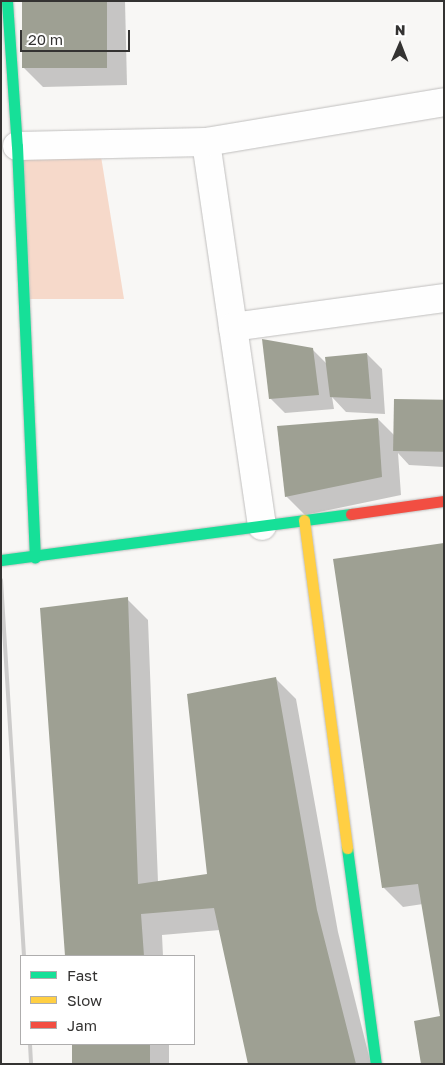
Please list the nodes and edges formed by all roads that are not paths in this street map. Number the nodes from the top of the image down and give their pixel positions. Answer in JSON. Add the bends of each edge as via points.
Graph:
{"nodes":[{"id":1,"x":7,"y":1,"type":"edge"},
{"id":2,"x":444,"y":102,"type":"edge"},
{"id":3,"x":206,"y":142,"type":"junction"},
{"id":4,"x":17,"y":146,"type":"junction"},
{"id":5,"x":444,"y":298,"type":"edge"},
{"id":6,"x":232,"y":327,"type":"junction"},
{"id":7,"x":444,"y":501,"type":"edge"},
{"id":8,"x":304,"y":520,"type":"junction"},
{"id":9,"x":262,"y":526,"type":"junction"},
{"id":10,"x":35,"y":558,"type":"junction"},
{"id":11,"x":1,"y":560,"type":"edge"},
{"id":12,"x":376,"y":1064,"type":"edge"}],
"edges":[{"from":1,"to":4,"type":"street"},
{"from":2,"to":3,"type":"street"},
{"from":3,"to":4,"type":"street"},
{"from":3,"to":6,"type":"street"},
{"from":4,"to":10,"type":"street"},
{"from":5,"to":6,"type":"street"},
{"from":6,"to":9,"type":"street"},
{"from":7,"to":8,"type":"street"},
{"from":8,"to":9,"type":"street"},
{"from":8,"to":12,"type":"street"},
{"from":9,"to":10,"type":"street"},
{"from":10,"to":11,"type":"street"}]}
